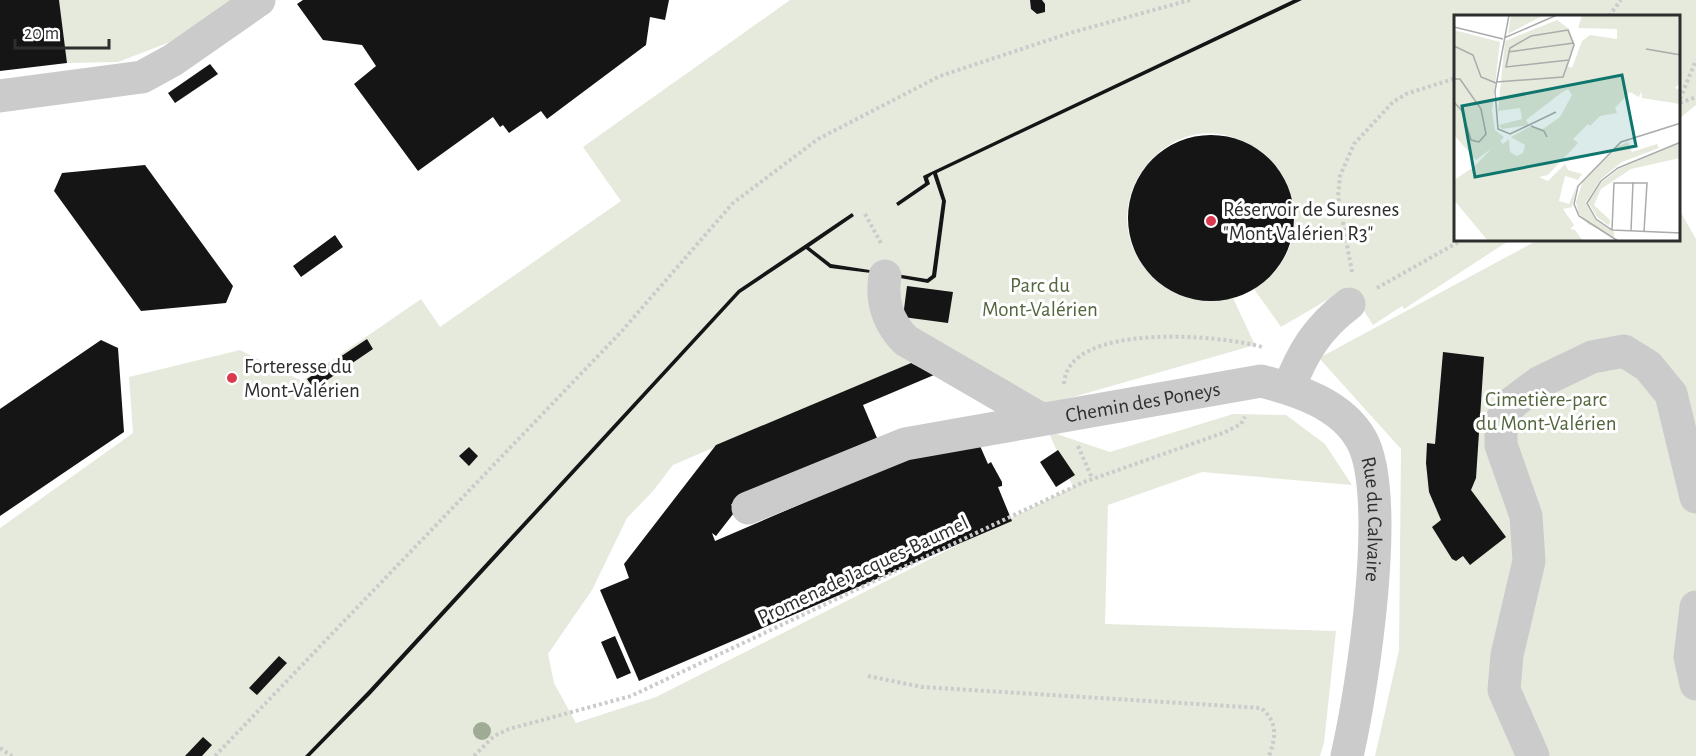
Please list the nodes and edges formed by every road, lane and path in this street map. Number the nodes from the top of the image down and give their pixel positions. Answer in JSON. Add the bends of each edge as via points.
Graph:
{"nodes":[{"id":1,"x":259,"y":0,"type":"edge"},
{"id":2,"x":1190,"y":0,"type":"edge"},
{"id":3,"x":1621,"y":0,"type":"edge"},
{"id":4,"x":1610,"y":15,"type":"edge"},
{"id":5,"x":1696,"y":60,"type":"edge"},
{"id":6,"x":1454,"y":79,"type":"edge"},
{"id":7,"x":0,"y":96,"type":"edge"},
{"id":8,"x":1696,"y":97,"type":"edge"},
{"id":9,"x":1681,"y":98,"type":"edge"},
{"id":10,"x":1681,"y":101,"type":"edge"},
{"id":11,"x":1458,"y":242,"type":"edge"},
{"id":12,"x":885,"y":276,"type":"dead end"},
{"id":13,"x":1352,"y":302,"type":"junction"},
{"id":14,"x":1275,"y":384,"type":"junction"},
{"id":15,"x":1245,"y":415,"type":"dead end"},
{"id":16,"x":1033,"y":421,"type":"junction"},
{"id":17,"x":1696,"y":496,"type":"edge"},
{"id":18,"x":748,"y":508,"type":"dead end"},
{"id":19,"x":1696,"y":607,"type":"edge"},
{"id":20,"x":868,"y":676,"type":"dead end"},
{"id":21,"x":1696,"y":684,"type":"edge"},
{"id":22,"x":0,"y":748,"type":"edge"},
{"id":23,"x":12,"y":756,"type":"edge"},
{"id":24,"x":215,"y":756,"type":"edge"},
{"id":25,"x":474,"y":756,"type":"edge"},
{"id":26,"x":1269,"y":756,"type":"edge"},
{"id":27,"x":1347,"y":756,"type":"edge"},
{"id":28,"x":1533,"y":756,"type":"edge"}],
"edges":[{"from":1,"to":7,"type":"street","via":[[142,77]]},
{"from":2,"to":24,"type":"path","via":[[1070,33],[940,76],[818,139],[733,203],[621,332]]},
{"from":3,"to":4,"type":"path"},
{"from":5,"to":9,"type":"path"},
{"from":6,"to":13,"type":"path","via":[[1393,102],[1361,135],[1346,160],[1338,196],[1348,237]]},
{"from":8,"to":10,"type":"path"},
{"from":11,"to":13,"type":"path"},
{"from":12,"to":16,"type":"street","via":[[885,309],[905,340]]},
{"from":13,"to":14,"type":"street","via":[[1329,320]]},
{"from":14,"to":16,"type":"street","name":"Chemin des Poneys"},
{"from":14,"to":27,"type":"street","name":"Rue du Calvaire","via":[[1317,399],[1335,412],[1360,436],[1370,454],[1376,519],[1372,583]]},
{"from":15,"to":25,"type":"path","name":"Promenade Jacques-Baumel","via":[[1241,424],[1223,433],[1084,482],[631,696],[509,729],[494,736]]},
{"from":16,"to":18,"type":"street","name":"Chemin des Poneys","via":[[905,444]]},
{"from":17,"to":28,"type":"street","via":[[1671,394],[1648,366],[1624,351],[1592,357],[1540,382],[1512,403],[1501,421],[1501,445],[1526,516],[1529,561],[1507,655],[1504,690]]},
{"from":19,"to":21,"type":"street","via":[[1690,657]]},
{"from":20,"to":26,"type":"path","via":[[922,687],[1262,708],[1272,717],[1276,738]]},
{"from":22,"to":23,"type":"path"}]}
